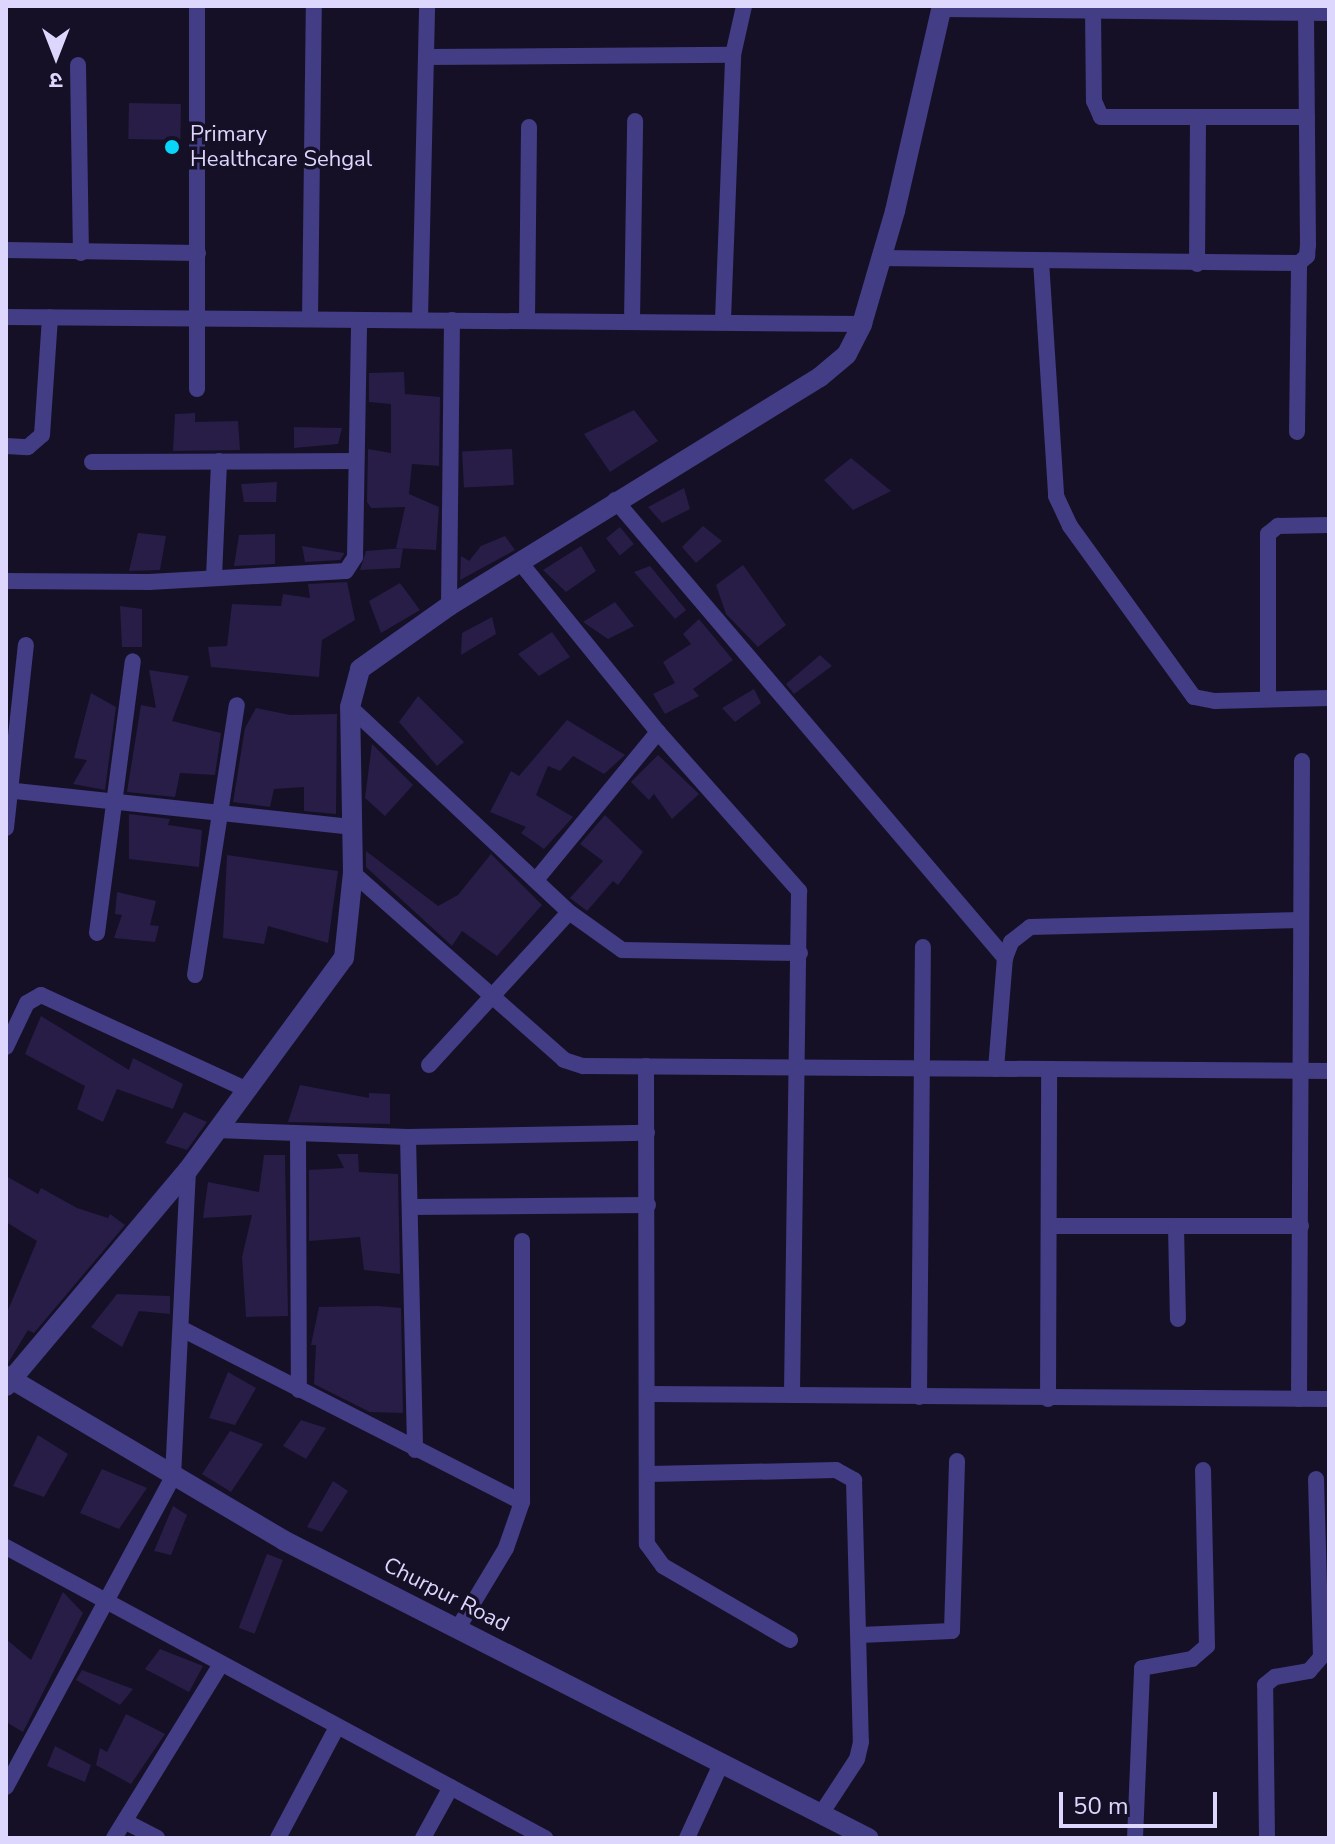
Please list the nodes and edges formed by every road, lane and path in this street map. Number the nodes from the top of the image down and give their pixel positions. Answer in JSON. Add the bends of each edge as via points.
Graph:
{"nodes":[{"id":1,"x":197,"y":6,"type":"edge"},
{"id":2,"x":314,"y":6,"type":"edge"},
{"id":3,"x":427,"y":6,"type":"edge"},
{"id":4,"x":744,"y":6,"type":"edge"},
{"id":5,"x":941,"y":7,"type":"edge"},
{"id":6,"x":1093,"y":10,"type":"junction"},
{"id":7,"x":1306,"y":13,"type":"junction"},
{"id":8,"x":1329,"y":13,"type":"edge"},
{"id":9,"x":733,"y":55,"type":"junction"},
{"id":10,"x":426,"y":57,"type":"junction"},
{"id":11,"x":78,"y":65,"type":"dead end"},
{"id":12,"x":1307,"y":117,"type":"junction"},
{"id":13,"x":1198,"y":119,"type":"junction"},
{"id":14,"x":635,"y":121,"type":"dead end"},
{"id":15,"x":529,"y":127,"type":"dead end"},
{"id":16,"x":6,"y":250,"type":"edge"},
{"id":17,"x":81,"y":253,"type":"junction"},
{"id":18,"x":198,"y":253,"type":"junction"},
{"id":19,"x":881,"y":258,"type":"junction"},
{"id":20,"x":1041,"y":261,"type":"junction"},
{"id":21,"x":1299,"y":263,"type":"junction"},
{"id":22,"x":1197,"y":264,"type":"junction"},
{"id":23,"x":6,"y":317,"type":"edge"},
{"id":24,"x":50,"y":317,"type":"junction"},
{"id":25,"x":198,"y":319,"type":"junction"},
{"id":26,"x":310,"y":319,"type":"junction"},
{"id":27,"x":420,"y":319,"type":"junction"},
{"id":28,"x":359,"y":320,"type":"junction"},
{"id":29,"x":452,"y":320,"type":"junction"},
{"id":30,"x":527,"y":320,"type":"junction"},
{"id":31,"x":723,"y":320,"type":"junction"},
{"id":32,"x":632,"y":321,"type":"junction"},
{"id":33,"x":862,"y":324,"type":"junction"},
{"id":34,"x":197,"y":389,"type":"dead end"},
{"id":35,"x":1297,"y":432,"type":"dead end"},
{"id":36,"x":6,"y":446,"type":"edge"},
{"id":37,"x":219,"y":461,"type":"junction"},
{"id":38,"x":356,"y":461,"type":"junction"},
{"id":39,"x":92,"y":462,"type":"dead end"},
{"id":40,"x":615,"y":500,"type":"junction"},
{"id":41,"x":1329,"y":525,"type":"edge"},
{"id":42,"x":519,"y":561,"type":"junction"},
{"id":43,"x":214,"y":577,"type":"junction"},
{"id":44,"x":6,"y":581,"type":"edge"},
{"id":45,"x":449,"y":606,"type":"junction"},
{"id":46,"x":26,"y":645,"type":"dead end"},
{"id":47,"x":133,"y":661,"type":"dead end"},
{"id":48,"x":1268,"y":698,"type":"junction"},
{"id":49,"x":1329,"y":698,"type":"edge"},
{"id":50,"x":237,"y":705,"type":"dead end"},
{"id":51,"x":350,"y":707,"type":"junction"},
{"id":52,"x":658,"y":732,"type":"junction"},
{"id":53,"x":1302,"y":761,"type":"dead end"},
{"id":54,"x":9,"y":790,"type":"edge"},
{"id":55,"x":117,"y":804,"type":"junction"},
{"id":56,"x":220,"y":814,"type":"junction"},
{"id":57,"x":351,"y":827,"type":"junction"},
{"id":58,"x":6,"y":828,"type":"edge"},
{"id":59,"x":353,"y":873,"type":"junction"},
{"id":60,"x":536,"y":880,"type":"junction"},
{"id":61,"x":569,"y":912,"type":"junction"},
{"id":62,"x":1301,"y":920,"type":"junction"},
{"id":63,"x":97,"y":933,"type":"dead end"},
{"id":64,"x":923,"y":947,"type":"dead end"},
{"id":65,"x":800,"y":953,"type":"junction"},
{"id":66,"x":1005,"y":958,"type":"junction"},
{"id":67,"x":195,"y":975,"type":"dead end"},
{"id":68,"x":492,"y":996,"type":"junction"},
{"id":69,"x":10,"y":1027,"type":"edge"},
{"id":70,"x":6,"y":1047,"type":"edge"},
{"id":71,"x":429,"y":1065,"type":"dead end"},
{"id":72,"x":646,"y":1066,"type":"junction"},
{"id":73,"x":797,"y":1068,"type":"junction"},
{"id":74,"x":923,"y":1069,"type":"junction"},
{"id":75,"x":996,"y":1069,"type":"junction"},
{"id":76,"x":1049,"y":1070,"type":"junction"},
{"id":77,"x":1329,"y":1071,"type":"edge"},
{"id":78,"x":1302,"y":1072,"type":"junction"},
{"id":79,"x":248,"y":1090,"type":"junction"},
{"id":80,"x":216,"y":1130,"type":"junction"},
{"id":81,"x":647,"y":1133,"type":"junction"},
{"id":82,"x":298,"y":1135,"type":"junction"},
{"id":83,"x":408,"y":1137,"type":"junction"},
{"id":84,"x":188,"y":1170,"type":"junction"},
{"id":85,"x":648,"y":1205,"type":"junction"},
{"id":86,"x":410,"y":1207,"type":"junction"},
{"id":87,"x":1051,"y":1226,"type":"junction"},
{"id":88,"x":1176,"y":1226,"type":"junction"},
{"id":89,"x":1301,"y":1226,"type":"junction"},
{"id":90,"x":522,"y":1241,"type":"dead end"},
{"id":91,"x":1178,"y":1319,"type":"dead end"},
{"id":92,"x":182,"y":1329,"type":"junction"},
{"id":93,"x":8,"y":1380,"type":"edge"},
{"id":94,"x":299,"y":1390,"type":"junction"},
{"id":95,"x":649,"y":1394,"type":"junction"},
{"id":96,"x":792,"y":1394,"type":"junction"},
{"id":97,"x":919,"y":1397,"type":"junction"},
{"id":98,"x":1048,"y":1399,"type":"junction"},
{"id":99,"x":1299,"y":1399,"type":"junction"},
{"id":100,"x":1329,"y":1399,"type":"edge"},
{"id":101,"x":415,"y":1450,"type":"junction"},
{"id":102,"x":957,"y":1461,"type":"dead end"},
{"id":103,"x":1203,"y":1470,"type":"dead end"},
{"id":104,"x":649,"y":1474,"type":"junction"},
{"id":105,"x":173,"y":1477,"type":"junction"},
{"id":106,"x":1316,"y":1479,"type":"dead end"},
{"id":107,"x":522,"y":1502,"type":"junction"},
{"id":108,"x":8,"y":1553,"type":"edge"},
{"id":109,"x":108,"y":1602,"type":"junction"},
{"id":110,"x":458,"y":1628,"type":"junction"},
{"id":111,"x":860,"y":1635,"type":"junction"},
{"id":112,"x":790,"y":1640,"type":"dead end"},
{"id":113,"x":1325,"y":1647,"type":"edge"},
{"id":114,"x":221,"y":1664,"type":"junction"},
{"id":115,"x":337,"y":1727,"type":"junction"},
{"id":116,"x":721,"y":1764,"type":"junction"},
{"id":117,"x":6,"y":1787,"type":"edge"},
{"id":118,"x":451,"y":1787,"type":"junction"},
{"id":119,"x":821,"y":1814,"type":"junction"},
{"id":120,"x":126,"y":1822,"type":"junction"},
{"id":121,"x":114,"y":1838,"type":"edge"},
{"id":122,"x":157,"y":1838,"type":"edge"},
{"id":123,"x":278,"y":1838,"type":"edge"},
{"id":124,"x":423,"y":1838,"type":"edge"},
{"id":125,"x":545,"y":1838,"type":"edge"},
{"id":126,"x":687,"y":1838,"type":"edge"},
{"id":127,"x":868,"y":1838,"type":"edge"},
{"id":128,"x":1135,"y":1838,"type":"edge"},
{"id":129,"x":1267,"y":1838,"type":"edge"}],
"edges":[{"from":1,"to":18,"type":"street"},
{"from":2,"to":26,"type":"street"},
{"from":3,"to":10,"type":"street"},
{"from":4,"to":9,"type":"street"},
{"from":5,"to":6,"type":"street"},
{"from":5,"to":19,"type":"street"},
{"from":6,"to":7,"type":"street"},
{"from":6,"to":13,"type":"street","via":[[1094,101],[1101,117]]},
{"from":7,"to":8,"type":"street"},
{"from":7,"to":12,"type":"street"},
{"from":9,"to":10,"type":"street"},
{"from":9,"to":31,"type":"street"},
{"from":10,"to":27,"type":"street"},
{"from":11,"to":17,"type":"street"},
{"from":12,"to":13,"type":"street"},
{"from":12,"to":21,"type":"street","via":[[1307,256]]},
{"from":13,"to":22,"type":"street"},
{"from":14,"to":32,"type":"street"},
{"from":15,"to":30,"type":"street"},
{"from":16,"to":17,"type":"street"},
{"from":17,"to":18,"type":"street"},
{"from":18,"to":25,"type":"street"},
{"from":19,"to":20,"type":"street"},
{"from":19,"to":33,"type":"street"},
{"from":20,"to":22,"type":"street"},
{"from":20,"to":48,"type":"street","via":[[1056,496],[1065,517],[1183,689],[1205,700]]},
{"from":21,"to":22,"type":"street"},
{"from":21,"to":35,"type":"street"},
{"from":23,"to":24,"type":"street"},
{"from":24,"to":25,"type":"street"},
{"from":24,"to":36,"type":"street","via":[[42,435],[28,447]]},
{"from":25,"to":26,"type":"street"},
{"from":25,"to":34,"type":"street"},
{"from":26,"to":28,"type":"street"},
{"from":27,"to":28,"type":"street"},
{"from":27,"to":29,"type":"street"},
{"from":28,"to":38,"type":"street"},
{"from":29,"to":30,"type":"street"},
{"from":29,"to":45,"type":"street"},
{"from":30,"to":32,"type":"street"},
{"from":31,"to":32,"type":"street"},
{"from":31,"to":33,"type":"street"},
{"from":33,"to":40,"type":"street","via":[[837,364]]},
{"from":37,"to":38,"type":"street"},
{"from":37,"to":39,"type":"street"},
{"from":37,"to":43,"type":"street"},
{"from":38,"to":43,"type":"street","via":[[352,566],[336,573]]},
{"from":40,"to":42,"type":"street"},
{"from":40,"to":66,"type":"street"},
{"from":41,"to":48,"type":"street","via":[[1278,526],[1268,534]]},
{"from":42,"to":45,"type":"street"},
{"from":42,"to":52,"type":"street"},
{"from":43,"to":44,"type":"street","via":[[69,585]]},
{"from":45,"to":51,"type":"street","via":[[369,661],[356,680]]},
{"from":46,"to":54,"type":"street"},
{"from":47,"to":55,"type":"street"},
{"from":48,"to":49,"type":"street"},
{"from":50,"to":56,"type":"street"},
{"from":51,"to":57,"type":"street"},
{"from":51,"to":60,"type":"street"},
{"from":52,"to":60,"type":"street"},
{"from":52,"to":65,"type":"street","via":[[796,885]]},
{"from":53,"to":62,"type":"street"},
{"from":54,"to":55,"type":"street"},
{"from":54,"to":58,"type":"street"},
{"from":55,"to":56,"type":"street"},
{"from":55,"to":63,"type":"street"},
{"from":56,"to":57,"type":"street"},
{"from":56,"to":67,"type":"street"},
{"from":57,"to":59,"type":"street"},
{"from":59,"to":68,"type":"street"},
{"from":59,"to":79,"type":"street","via":[[344,958]]},
{"from":60,"to":61,"type":"street"},
{"from":61,"to":65,"type":"street","via":[[632,953]]},
{"from":61,"to":68,"type":"street"},
{"from":62,"to":66,"type":"street","via":[[1051,924],[1018,935]]},
{"from":62,"to":78,"type":"street"},
{"from":64,"to":74,"type":"street"},
{"from":65,"to":73,"type":"street"},
{"from":66,"to":75,"type":"street"},
{"from":68,"to":71,"type":"street"},
{"from":68,"to":72,"type":"street","via":[[570,1063]]},
{"from":69,"to":70,"type":"street"},
{"from":69,"to":79,"type":"street","via":[[32,997],[48,997]]},
{"from":72,"to":73,"type":"street"},
{"from":72,"to":81,"type":"street"},
{"from":73,"to":74,"type":"street"},
{"from":73,"to":96,"type":"street"},
{"from":74,"to":75,"type":"street"},
{"from":74,"to":97,"type":"street"},
{"from":75,"to":76,"type":"street"},
{"from":76,"to":78,"type":"street"},
{"from":76,"to":87,"type":"street"},
{"from":77,"to":78,"type":"street"},
{"from":78,"to":89,"type":"street"},
{"from":79,"to":80,"type":"street"},
{"from":80,"to":82,"type":"street"},
{"from":80,"to":84,"type":"street"},
{"from":81,"to":83,"type":"street"},
{"from":81,"to":85,"type":"street"},
{"from":82,"to":83,"type":"street"},
{"from":82,"to":94,"type":"street"},
{"from":83,"to":86,"type":"street"},
{"from":84,"to":92,"type":"street"},
{"from":84,"to":93,"type":"street"},
{"from":85,"to":86,"type":"street"},
{"from":85,"to":95,"type":"street"},
{"from":86,"to":101,"type":"street"},
{"from":87,"to":88,"type":"street"},
{"from":87,"to":98,"type":"street"},
{"from":88,"to":89,"type":"street"},
{"from":88,"to":91,"type":"street"},
{"from":89,"to":99,"type":"street"},
{"from":90,"to":107,"type":"street"},
{"from":92,"to":94,"type":"street"},
{"from":92,"to":105,"type":"street"},
{"from":93,"to":105,"type":"street","name":"Churpur Road"},
{"from":94,"to":101,"type":"street"},
{"from":95,"to":96,"type":"street"},
{"from":95,"to":104,"type":"street"},
{"from":96,"to":97,"type":"street"},
{"from":97,"to":98,"type":"street"},
{"from":98,"to":99,"type":"street"},
{"from":99,"to":100,"type":"street"},
{"from":101,"to":107,"type":"street"},
{"from":102,"to":111,"type":"street","via":[[952,1631]]},
{"from":103,"to":128,"type":"street","via":[[1207,1646],[1192,1659],[1142,1668]]},
{"from":104,"to":111,"type":"street","via":[[849,1474],[857,1490]]},
{"from":104,"to":112,"type":"street","via":[[647,1544],[655,1558]]},
{"from":105,"to":109,"type":"street"},
{"from":105,"to":110,"type":"street","name":"Churpur Road","via":[[283,1540]]},
{"from":106,"to":113,"type":"street"},
{"from":107,"to":110,"type":"street","via":[[506,1548]]},
{"from":108,"to":109,"type":"street"},
{"from":109,"to":114,"type":"street"},
{"from":109,"to":117,"type":"street"},
{"from":110,"to":116,"type":"street","name":"Churpur Road"},
{"from":111,"to":119,"type":"street","via":[[860,1750]]},
{"from":113,"to":129,"type":"street","via":[[1309,1671],[1275,1677],[1265,1685]]},
{"from":114,"to":115,"type":"street"},
{"from":114,"to":120,"type":"street"},
{"from":115,"to":118,"type":"street"},
{"from":115,"to":123,"type":"street"},
{"from":116,"to":119,"type":"street","name":"Churpur Road"},
{"from":116,"to":126,"type":"street"},
{"from":118,"to":124,"type":"street"},
{"from":118,"to":125,"type":"street"},
{"from":119,"to":127,"type":"street","name":"Churpur Road"},
{"from":120,"to":121,"type":"street"},
{"from":120,"to":122,"type":"street"}]}
